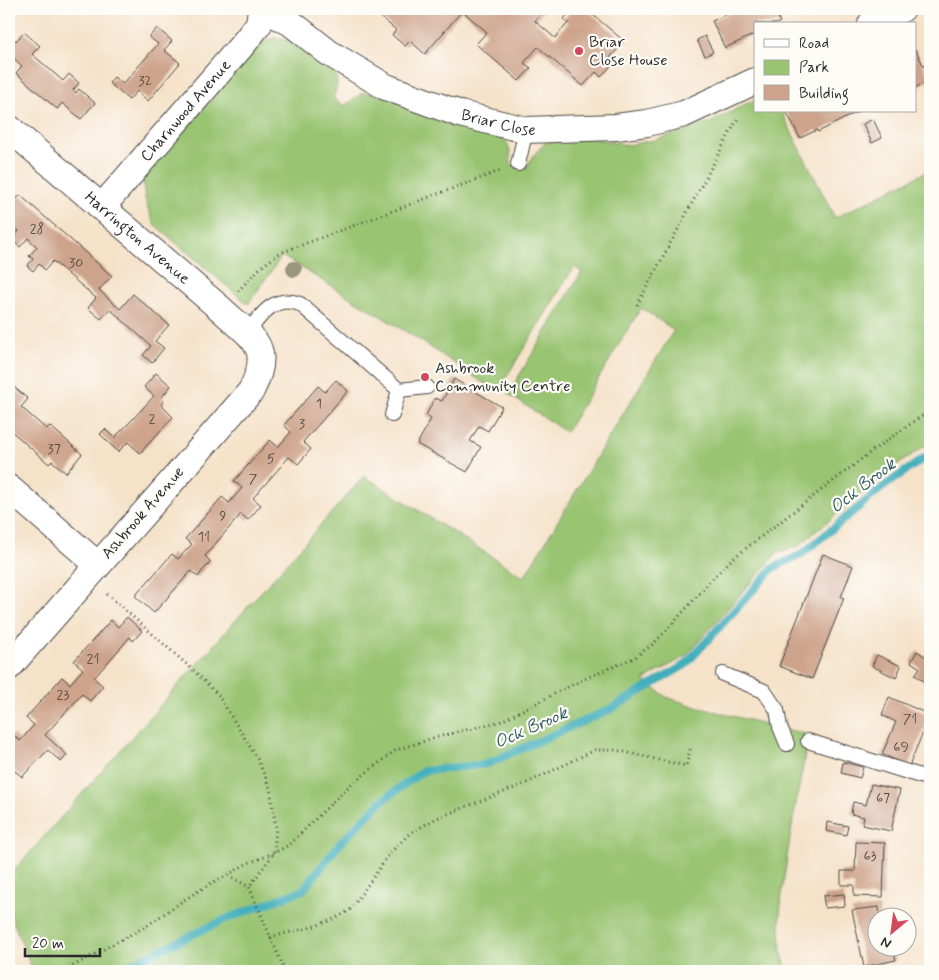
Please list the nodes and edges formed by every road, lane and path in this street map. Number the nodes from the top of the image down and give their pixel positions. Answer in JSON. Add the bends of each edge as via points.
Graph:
{"nodes":[{"id":1,"x":261,"y":9,"type":"edge"},
{"id":2,"x":902,"y":9,"type":"edge"},
{"id":3,"x":875,"y":22,"type":"edge"},
{"id":4,"x":754,"y":81,"type":"edge"},
{"id":5,"x":740,"y":114,"type":"dead end"},
{"id":6,"x":9,"y":128,"type":"edge"},
{"id":7,"x":526,"y":130,"type":"junction"},
{"id":8,"x":518,"y":164,"type":"joint"},
{"id":9,"x":101,"y":208,"type":"junction"},
{"id":10,"x":637,"y":305,"type":"dead end"},
{"id":11,"x":222,"y":310,"type":"junction"},
{"id":12,"x":254,"y":343,"type":"junction"},
{"id":13,"x":427,"y":387,"type":"dead end"},
{"id":14,"x":398,"y":390,"type":"junction"},
{"id":15,"x":930,"y":410,"type":"edge"},
{"id":16,"x":392,"y":415,"type":"dead end"},
{"id":17,"x":9,"y":488,"type":"edge"},
{"id":18,"x":93,"y":571,"type":"junction"},
{"id":19,"x":9,"y":667,"type":"edge"},
{"id":20,"x":723,"y":674,"type":"dead end"},
{"id":21,"x":808,"y":740,"type":"dead end"},
{"id":22,"x":787,"y":744,"type":"dead end"},
{"id":23,"x":691,"y":746,"type":"dead end"},
{"id":24,"x":930,"y":779,"type":"edge"},
{"id":25,"x":274,"y":853,"type":"junction"},
{"id":26,"x":228,"y":875,"type":"junction"},
{"id":27,"x":249,"y":887,"type":"junction"},
{"id":28,"x":270,"y":937,"type":"junction"},
{"id":29,"x":64,"y":971,"type":"edge"},
{"id":30,"x":285,"y":971,"type":"edge"}],
"edges":[{"from":1,"to":7,"type":"street","name":"Briar Close","via":[[290,23],[329,53],[386,87],[460,114]]},
{"from":1,"to":9,"type":"street","name":"Charnwood Avenue","via":[[258,24],[244,43]]},
{"from":2,"to":3,"type":"street"},
{"from":4,"to":7,"type":"street","name":"Briar Close","via":[[684,114],[647,123],[616,128]]},
{"from":5,"to":10,"type":"path"},
{"from":6,"to":9,"type":"street","name":"Harrington Avenue"},
{"from":7,"to":8,"type":"lane"},
{"from":8,"to":11,"type":"path","via":[[280,253],[261,267]]},
{"from":9,"to":11,"type":"street","name":"Harrington Avenue"},
{"from":11,"to":12,"type":"street","name":"Harrington Avenue"},
{"from":12,"to":14,"type":"lane","via":[[261,315],[271,306],[291,300],[300,304]]},
{"from":12,"to":18,"type":"street","name":"Ashbrook Avenue","via":[[262,364],[251,391]]},
{"from":13,"to":14,"type":"lane"},
{"from":14,"to":16,"type":"lane"},
{"from":15,"to":25,"type":"path","via":[[732,559],[667,630],[634,658],[501,721],[396,750],[349,786],[288,845]]},
{"from":17,"to":18,"type":"street"},
{"from":18,"to":19,"type":"street","name":"Ashbrook Avenue"},
{"from":18,"to":25,"type":"path","via":[[218,695],[257,758],[270,788],[276,828]]},
{"from":20,"to":22,"type":"lane","via":[[764,691],[777,710]]},
{"from":21,"to":24,"type":"lane"},
{"from":23,"to":28,"type":"path","via":[[686,766],[616,750],[595,750],[527,782],[437,818],[410,833],[390,853],[354,904],[342,915],[313,927]]},
{"from":25,"to":26,"type":"path"},
{"from":25,"to":27,"type":"path"},
{"from":26,"to":27,"type":"path"},
{"from":26,"to":29,"type":"path","via":[[212,882],[148,925]]},
{"from":27,"to":28,"type":"path"},
{"from":28,"to":30,"type":"path"}]}
